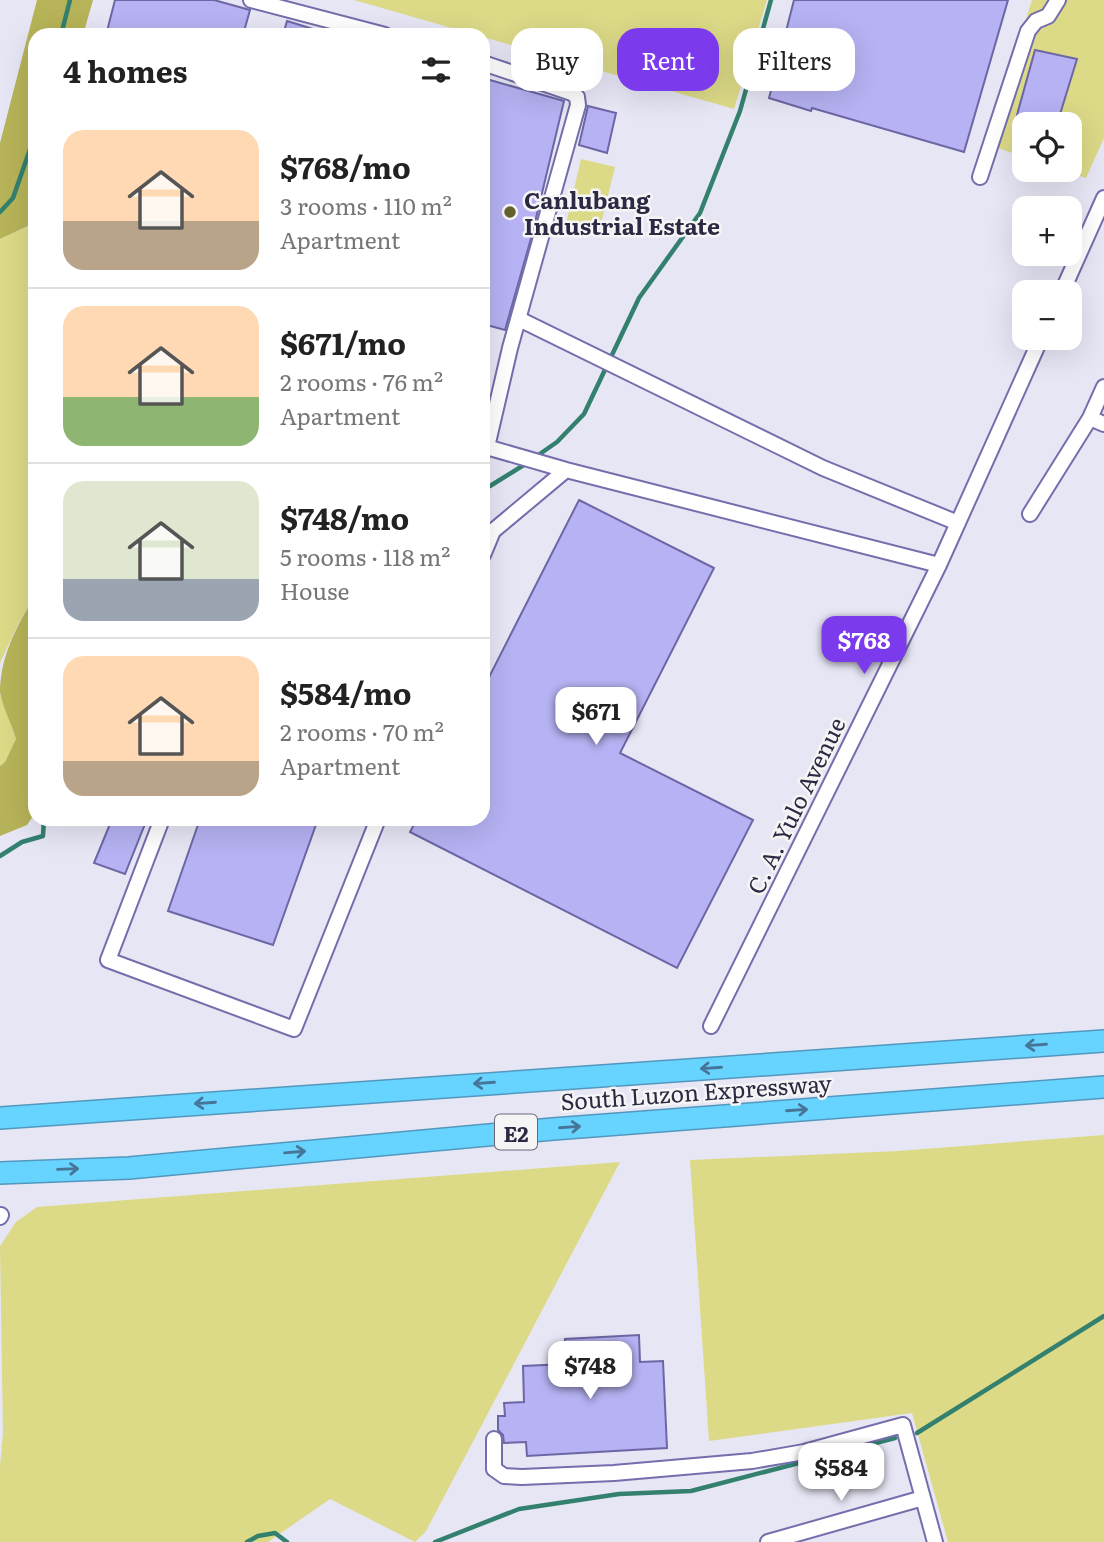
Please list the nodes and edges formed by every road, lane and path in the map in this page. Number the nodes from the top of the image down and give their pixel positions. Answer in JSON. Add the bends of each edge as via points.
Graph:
{"nodes":[{"id":1,"x":251,"y":0,"type":"edge"},
{"id":2,"x":1058,"y":0,"type":"edge"},
{"id":3,"x":358,"y":28,"type":"edge"},
{"id":4,"x":490,"y":65,"type":"edge"},
{"id":5,"x":980,"y":177,"type":"dead end"},
{"id":6,"x":1104,"y":198,"type":"edge"},
{"id":7,"x":1067,"y":280,"type":"edge"},
{"id":8,"x":519,"y":319,"type":"junction"},
{"id":9,"x":1036,"y":350,"type":"edge"},
{"id":10,"x":1104,"y":387,"type":"edge"},
{"id":11,"x":1097,"y":421,"type":"edge"},
{"id":12,"x":490,"y":427,"type":"edge"},
{"id":13,"x":490,"y":447,"type":"edge"},
{"id":14,"x":566,"y":470,"type":"junction"},
{"id":15,"x":1030,"y":514,"type":"dead end"},
{"id":16,"x":958,"y":523,"type":"junction"},
{"id":17,"x":490,"y":529,"type":"edge"},
{"id":18,"x":939,"y":565,"type":"junction"},
{"id":19,"x":159,"y":826,"type":"edge"},
{"id":20,"x":375,"y":826,"type":"edge"},
{"id":21,"x":711,"y":1026,"type":"dead end"},
{"id":22,"x":1104,"y":1041,"type":"edge"},
{"id":23,"x":1104,"y":1087,"type":"edge"},
{"id":24,"x":0,"y":1118,"type":"edge"},
{"id":25,"x":0,"y":1173,"type":"edge"},
{"id":26,"x":494,"y":1439,"type":"dead end"},
{"id":27,"x":923,"y":1498,"type":"junction"},
{"id":28,"x":768,"y":1542,"type":"edge"},
{"id":29,"x":935,"y":1542,"type":"edge"}],
"edges":[{"from":1,"to":3,"type":"street"},
{"from":2,"to":5,"type":"street","via":[[1048,16],[1028,31]]},
{"from":4,"to":8,"type":"street","via":[[572,93],[578,102]]},
{"from":6,"to":7,"type":"street"},
{"from":8,"to":12,"type":"street"},
{"from":8,"to":16,"type":"street","via":[[823,468]]},
{"from":9,"to":16,"type":"street","name":"C. A. Yulo Avenue"},
{"from":10,"to":11,"type":"street"},
{"from":11,"to":15,"type":"street"},
{"from":13,"to":14,"type":"street"},
{"from":14,"to":17,"type":"street"},
{"from":14,"to":18,"type":"street"},
{"from":16,"to":18,"type":"street","name":"C. A. Yulo Avenue"},
{"from":18,"to":21,"type":"street","name":"C. A. Yulo Avenue"},
{"from":19,"to":20,"type":"street","via":[[108,960],[294,1029]]},
{"from":22,"to":24,"type":"highway","name":"South Luzon Expressway","number":"E2","one_way":true},
{"from":25,"to":23,"type":"highway","name":"South Luzon Expressway","number":"E2","one_way":true,"via":[[129,1168],[553,1129]]},
{"from":26,"to":27,"type":"street","via":[[494,1469],[504,1476],[522,1477],[752,1461],[903,1425]]},
{"from":27,"to":28,"type":"street"},
{"from":27,"to":29,"type":"street"}]}
